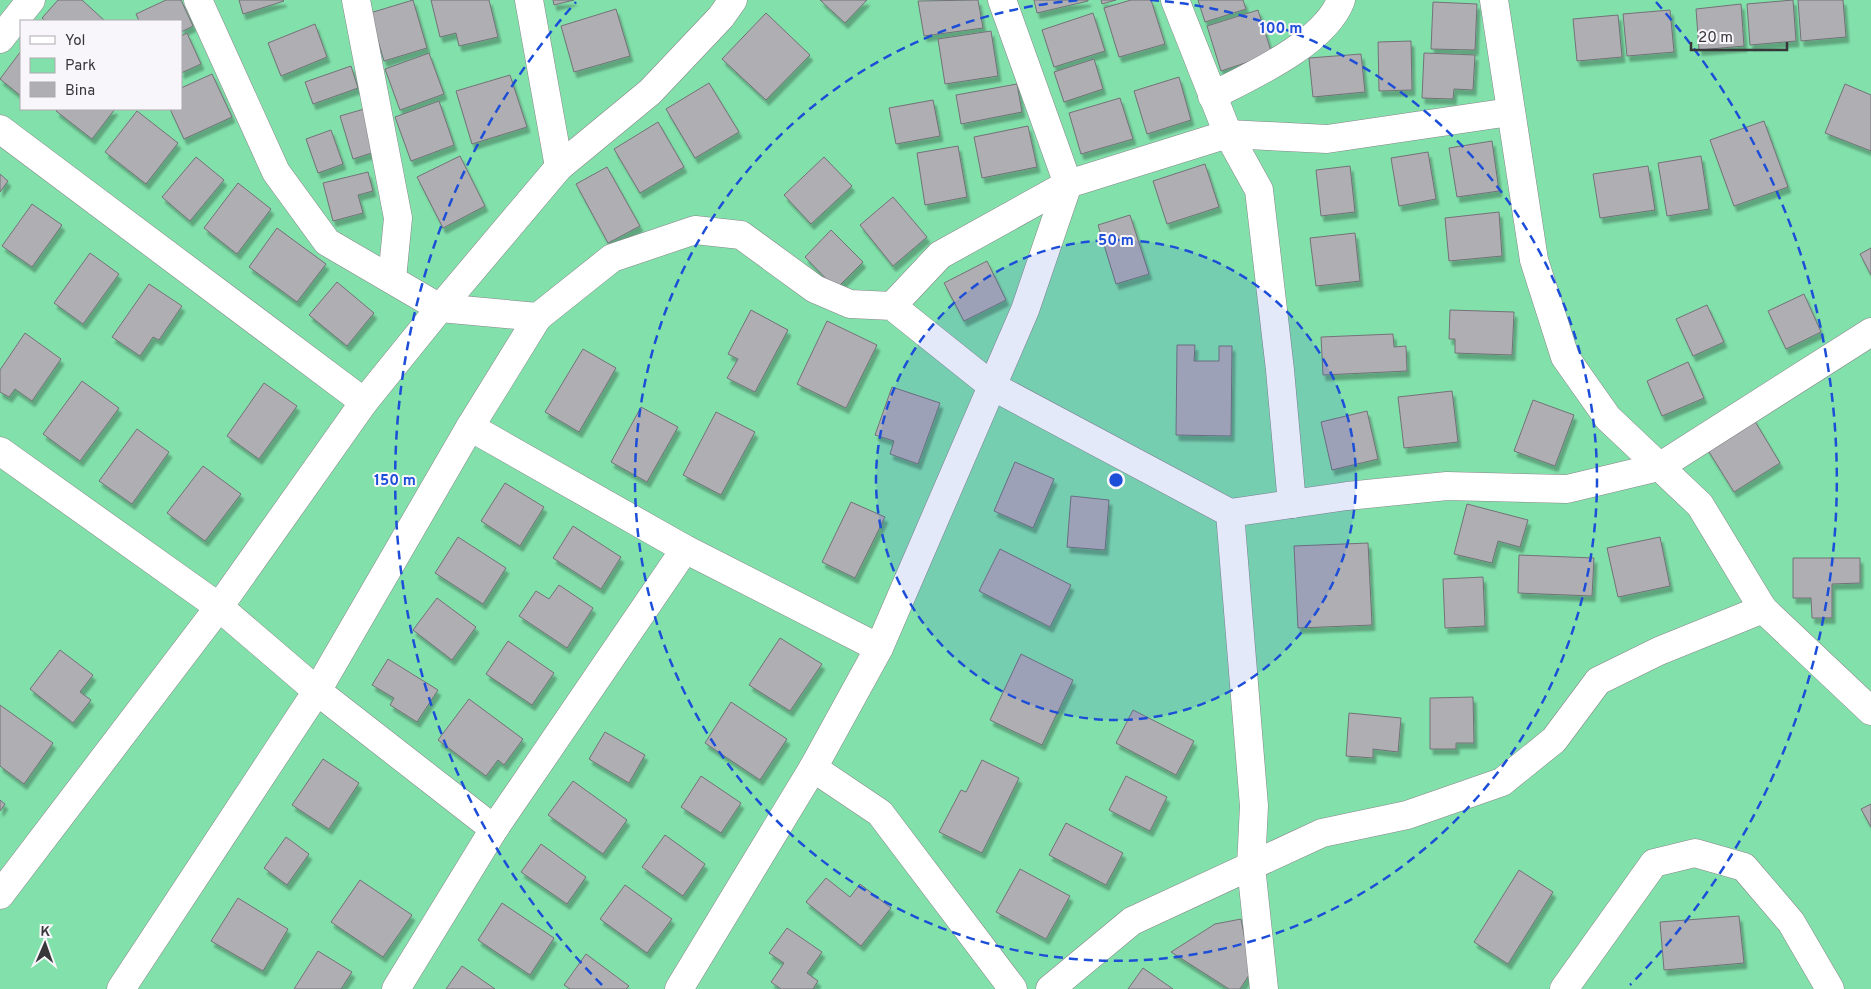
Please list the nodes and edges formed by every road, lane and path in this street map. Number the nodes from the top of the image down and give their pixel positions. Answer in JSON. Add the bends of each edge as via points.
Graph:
{"nodes":[{"id":1,"x":31,"y":0,"type":"edge"},
{"id":2,"x":198,"y":0,"type":"edge"},
{"id":3,"x":356,"y":0,"type":"edge"},
{"id":4,"x":529,"y":0,"type":"edge"},
{"id":5,"x":733,"y":0,"type":"edge"},
{"id":6,"x":1002,"y":0,"type":"edge"},
{"id":7,"x":1175,"y":0,"type":"edge"},
{"id":8,"x":1341,"y":0,"type":"edge"},
{"id":9,"x":1494,"y":0,"type":"edge"},
{"id":10,"x":0,"y":39,"type":"edge"},
{"id":11,"x":1212,"y":96,"type":"junction"},
{"id":12,"x":1510,"y":112,"type":"junction"},
{"id":13,"x":0,"y":129,"type":"edge"},
{"id":14,"x":1228,"y":134,"type":"junction"},
{"id":15,"x":560,"y":167,"type":"junction"},
{"id":16,"x":1068,"y":184,"type":"junction"},
{"id":17,"x":392,"y":279,"type":"junction"},
{"id":18,"x":892,"y":306,"type":"junction"},
{"id":19,"x":440,"y":308,"type":"junction"},
{"id":20,"x":538,"y":317,"type":"junction"},
{"id":21,"x":1871,"y":332,"type":"edge"},
{"id":22,"x":992,"y":386,"type":"junction"},
{"id":23,"x":364,"y":402,"type":"junction"},
{"id":24,"x":470,"y":427,"type":"junction"},
{"id":25,"x":0,"y":451,"type":"edge"},
{"id":26,"x":1659,"y":467,"type":"junction"},
{"id":27,"x":1292,"y":504,"type":"junction"},
{"id":28,"x":1230,"y":513,"type":"junction"},
{"id":29,"x":685,"y":549,"type":"junction"},
{"id":30,"x":219,"y":607,"type":"junction"},
{"id":31,"x":1763,"y":609,"type":"junction"},
{"id":32,"x":879,"y":648,"type":"junction"},
{"id":33,"x":317,"y":691,"type":"junction"},
{"id":34,"x":1871,"y":711,"type":"edge"},
{"id":35,"x":813,"y":768,"type":"junction"},
{"id":36,"x":494,"y":829,"type":"junction"},
{"id":37,"x":1251,"y":866,"type":"junction"},
{"id":38,"x":0,"y":894,"type":"edge"},
{"id":39,"x":122,"y":989,"type":"edge"},
{"id":40,"x":396,"y":989,"type":"edge"},
{"id":41,"x":679,"y":989,"type":"edge"},
{"id":42,"x":1013,"y":989,"type":"edge"},
{"id":43,"x":1050,"y":989,"type":"edge"},
{"id":44,"x":1264,"y":989,"type":"edge"},
{"id":45,"x":1564,"y":989,"type":"edge"},
{"id":46,"x":1830,"y":989,"type":"edge"}],
"edges":[{"from":1,"to":10,"type":"street"},
{"from":2,"to":17,"type":"street","via":[[276,172],[327,242]]},
{"from":3,"to":17,"type":"street","via":[[398,218]]},
{"from":4,"to":15,"type":"street"},
{"from":5,"to":15,"type":"street","via":[[650,92]]},
{"from":6,"to":16,"type":"street"},
{"from":7,"to":11,"type":"street"},
{"from":8,"to":11,"type":"street","via":[[1332,18],[1281,61]]},
{"from":9,"to":12,"type":"street"},
{"from":11,"to":14,"type":"street"},
{"from":12,"to":14,"type":"street","via":[[1327,139]]},
{"from":12,"to":26,"type":"street","via":[[1534,260],[1565,357],[1608,418]]},
{"from":13,"to":23,"type":"street"},
{"from":14,"to":16,"type":"street"},
{"from":14,"to":27,"type":"street","via":[[1259,190]]},
{"from":15,"to":19,"type":"street"},
{"from":16,"to":18,"type":"street","via":[[940,255]]},
{"from":16,"to":22,"type":"street","via":[[1025,310]]},
{"from":17,"to":19,"type":"street"},
{"from":18,"to":20,"type":"street","via":[[850,304],[816,289],[741,236],[695,230],[612,258]]},
{"from":18,"to":22,"type":"street"},
{"from":19,"to":20,"type":"street"},
{"from":19,"to":23,"type":"street"},
{"from":20,"to":24,"type":"street"},
{"from":21,"to":26,"type":"street"},
{"from":22,"to":28,"type":"street"},
{"from":22,"to":32,"type":"street"},
{"from":23,"to":30,"type":"street"},
{"from":24,"to":29,"type":"street"},
{"from":24,"to":33,"type":"street"},
{"from":25,"to":30,"type":"street"},
{"from":26,"to":27,"type":"street","via":[[1567,489],[1447,486]]},
{"from":26,"to":31,"type":"street","via":[[1700,505]]},
{"from":27,"to":28,"type":"street"},
{"from":28,"to":37,"type":"street","via":[[1254,806]]},
{"from":29,"to":32,"type":"street"},
{"from":29,"to":36,"type":"street"},
{"from":30,"to":33,"type":"street"},
{"from":30,"to":38,"type":"street"},
{"from":31,"to":34,"type":"street"},
{"from":31,"to":37,"type":"street","via":[[1659,651],[1598,682],[1554,740],[1502,782],[1407,815],[1322,833]]},
{"from":32,"to":35,"type":"street"},
{"from":33,"to":36,"type":"street"},
{"from":33,"to":39,"type":"street"},
{"from":35,"to":41,"type":"street"},
{"from":35,"to":42,"type":"street","via":[[880,813]]},
{"from":36,"to":40,"type":"street"},
{"from":37,"to":43,"type":"street","via":[[1132,920]]},
{"from":37,"to":44,"type":"street"},
{"from":45,"to":46,"type":"street","via":[[1654,863],[1695,852],[1744,867],[1791,922]]}]}
